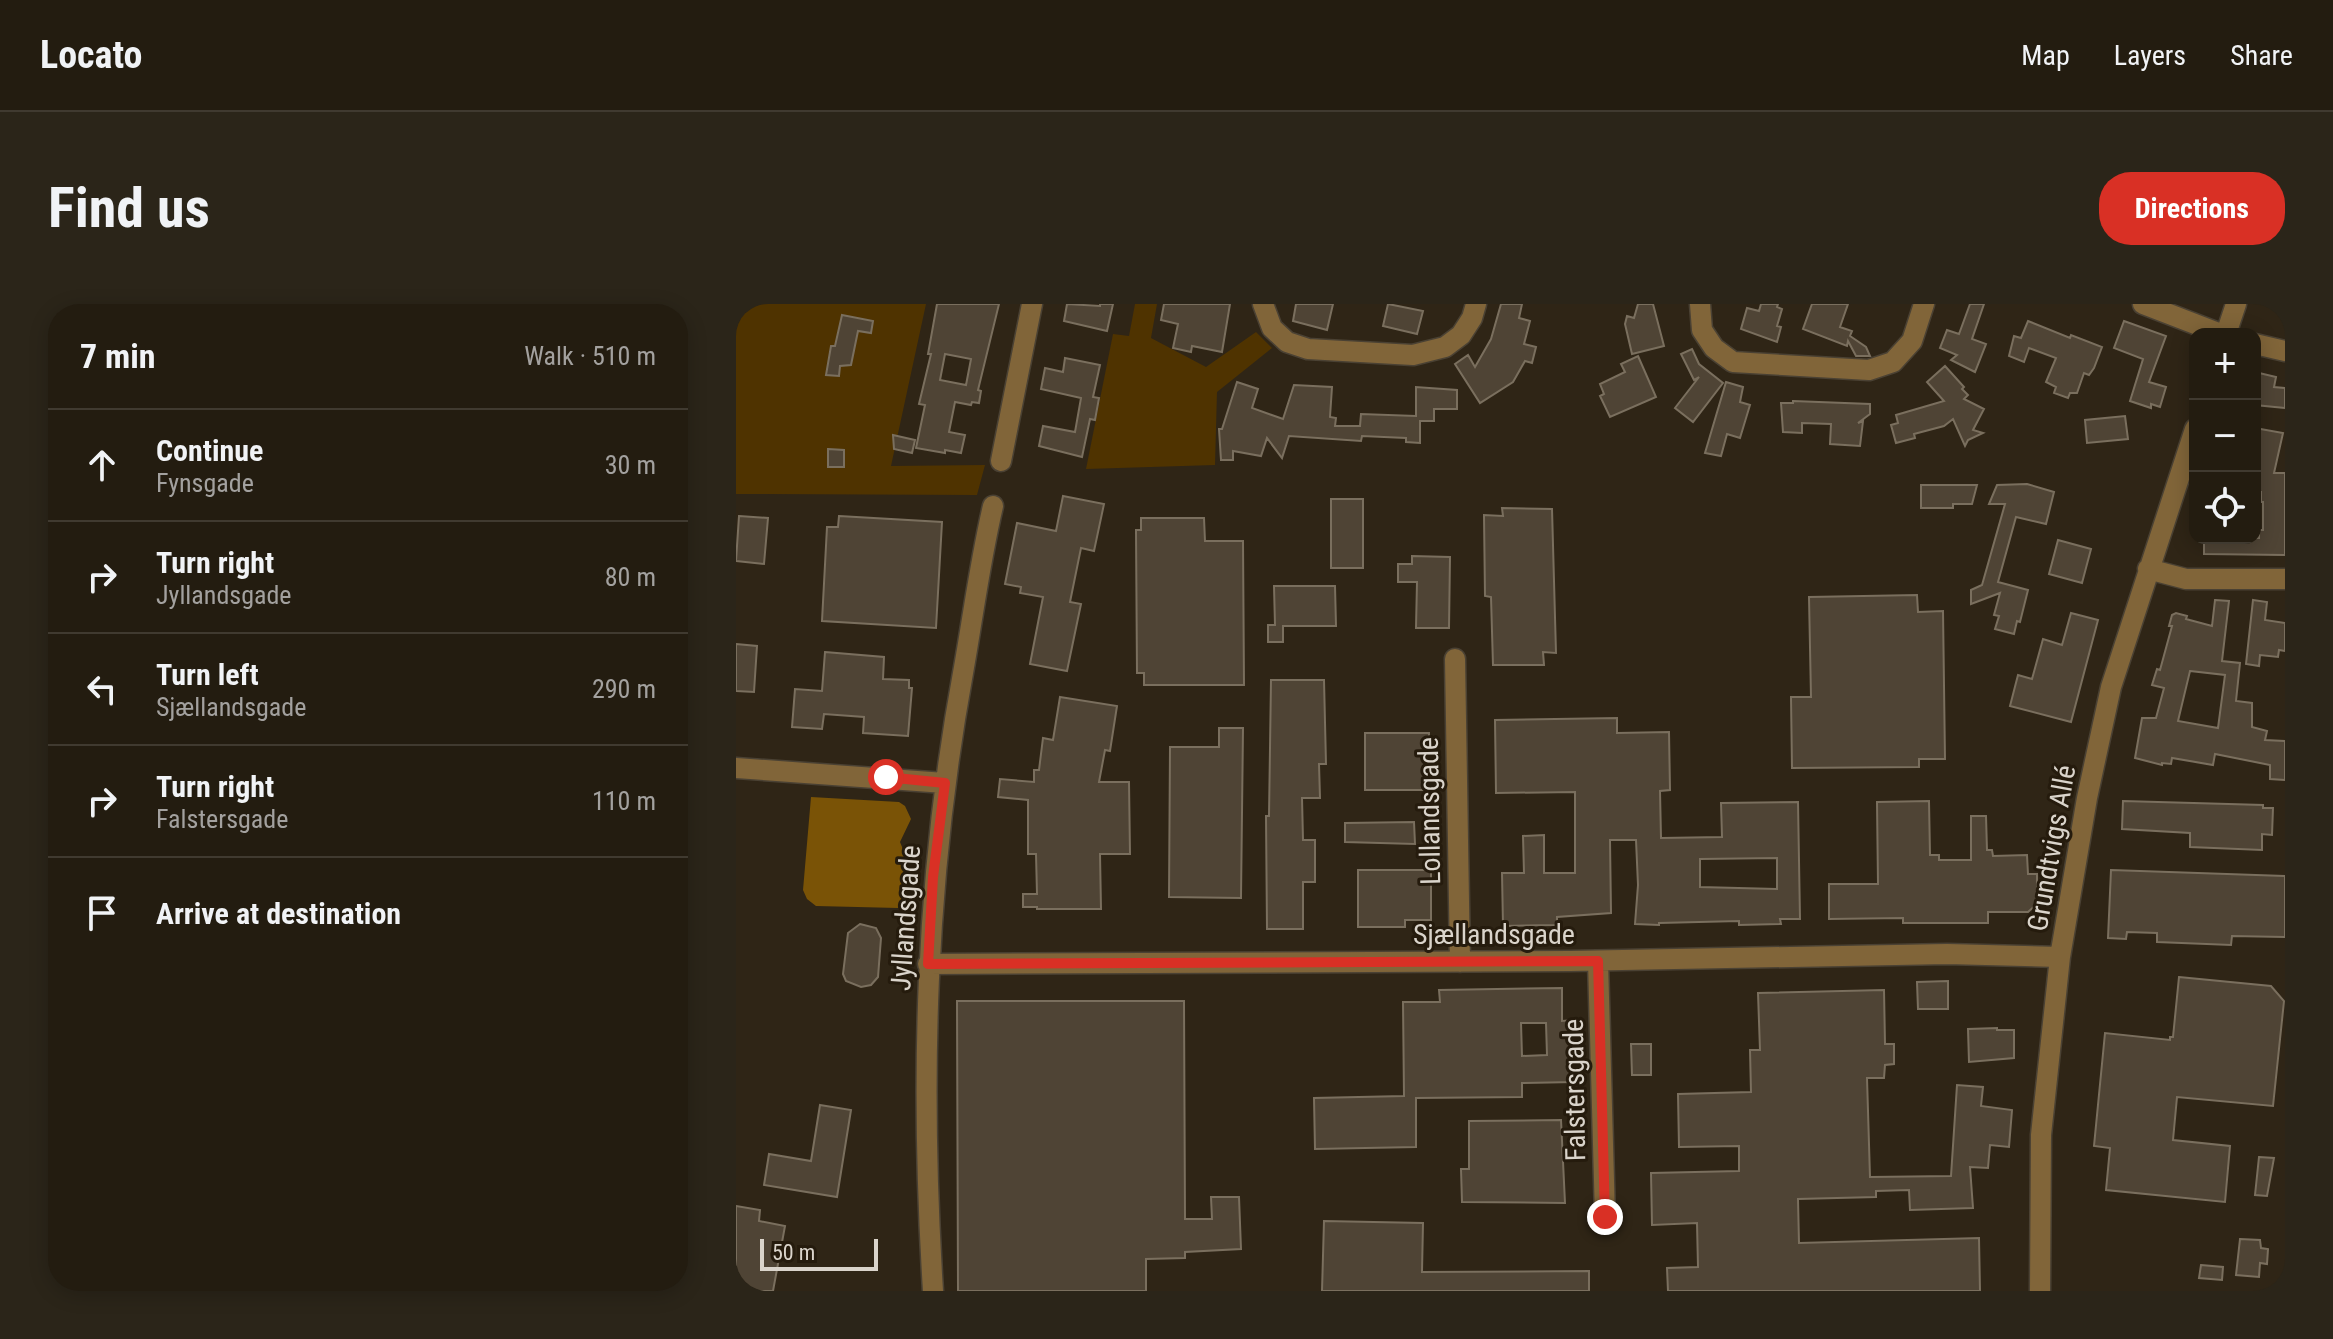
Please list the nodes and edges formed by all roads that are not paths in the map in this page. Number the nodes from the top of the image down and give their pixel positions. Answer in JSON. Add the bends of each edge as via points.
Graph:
{"nodes":[{"id":1,"x":1032,"y":304,"type":"edge"},
{"id":2,"x":1263,"y":304,"type":"edge"},
{"id":3,"x":1476,"y":304,"type":"edge"},
{"id":4,"x":1700,"y":304,"type":"edge"},
{"id":5,"x":1924,"y":304,"type":"edge"},
{"id":6,"x":2143,"y":304,"type":"edge"},
{"id":7,"x":2236,"y":304,"type":"edge"},
{"id":8,"x":2208,"y":328,"type":"edge"},
{"id":9,"x":2226,"y":328,"type":"edge"},
{"id":10,"x":2261,"y":345,"type":"edge"},
{"id":11,"x":2285,"y":351,"type":"edge"},
{"id":12,"x":2189,"y":447,"type":"edge"},
{"id":13,"x":1001,"y":461,"type":"dead end"},
{"id":14,"x":993,"y":506,"type":"dead end"},
{"id":15,"x":2148,"y":569,"type":"junction"},
{"id":16,"x":2285,"y":579,"type":"edge"},
{"id":17,"x":1455,"y":659,"type":"dead end"},
{"id":18,"x":736,"y":768,"type":"edge"},
{"id":19,"x":945,"y":783,"type":"junction"},
{"id":20,"x":2060,"y":957,"type":"junction"},
{"id":21,"x":1598,"y":961,"type":"junction"},
{"id":22,"x":1460,"y":962,"type":"junction"},
{"id":23,"x":928,"y":964,"type":"junction"},
{"id":24,"x":1605,"y":1217,"type":"dead end"},
{"id":25,"x":933,"y":1291,"type":"edge"},
{"id":26,"x":2040,"y":1291,"type":"edge"}],
"edges":[{"from":1,"to":13,"type":"street"},
{"from":2,"to":3,"type":"street","via":[[1272,328],[1287,342],[1308,349],[1413,355],[1445,347],[1461,335]]},
{"from":4,"to":5,"type":"street","via":[[1702,330],[1733,362],[1869,370],[1893,362],[1912,341]]},
{"from":6,"to":8,"type":"street"},
{"from":7,"to":9,"type":"street"},
{"from":10,"to":11,"type":"street"},
{"from":12,"to":15,"type":"street","name":"Grundtvigs Allé"},
{"from":14,"to":19,"type":"street","name":"Jyllandsgade"},
{"from":15,"to":16,"type":"street","via":[[2186,579]]},
{"from":15,"to":20,"type":"street","name":"Grundtvigs Allé","via":[[2111,687]]},
{"from":17,"to":22,"type":"street","name":"Lollandsgade"},
{"from":18,"to":19,"type":"street"},
{"from":19,"to":23,"type":"street","name":"Jyllandsgade"},
{"from":20,"to":21,"type":"street","name":"Sjællandsgade"},
{"from":20,"to":26,"type":"street","name":"Grundtvigs Allé","via":[[2041,1135]]},
{"from":21,"to":22,"type":"street","name":"Sjællandsgade"},
{"from":21,"to":24,"type":"street","name":"Falstersgade"},
{"from":22,"to":23,"type":"street","name":"Sjællandsgade"},
{"from":23,"to":25,"type":"street","name":"Jyllandsgade","via":[[926,1106]]}]}
